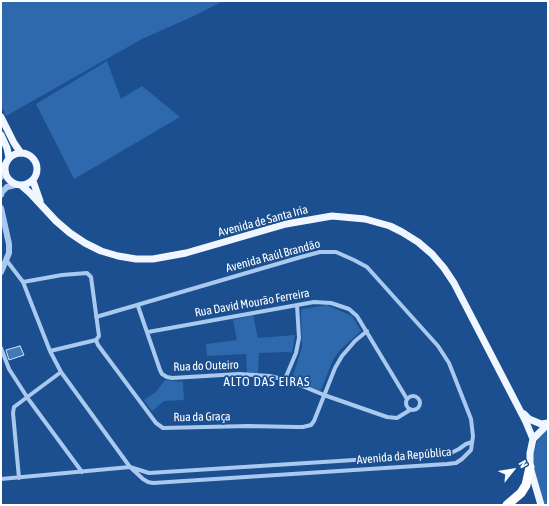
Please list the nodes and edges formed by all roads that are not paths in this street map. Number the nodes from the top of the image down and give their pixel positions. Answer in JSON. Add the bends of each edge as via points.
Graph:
{"nodes":[{"id":1,"x":1,"y":117,"type":"edge"},
{"id":2,"x":1,"y":135,"type":"edge"},
{"id":3,"x":21,"y":153,"type":"junction"},
{"id":4,"x":5,"y":164,"type":"edge"},
{"id":5,"x":1,"y":177,"type":"edge"},
{"id":6,"x":33,"y":181,"type":"junction"},
{"id":7,"x":18,"y":185,"type":"junction"},
{"id":8,"x":1,"y":195,"type":"edge"},
{"id":9,"x":1,"y":208,"type":"edge"},
{"id":10,"x":46,"y":210,"type":"junction"},
{"id":11,"x":1,"y":211,"type":"edge"},
{"id":12,"x":4,"y":263,"type":"edge"},
{"id":13,"x":1,"y":272,"type":"edge"},
{"id":14,"x":23,"y":282,"type":"junction"},
{"id":15,"x":297,"y":305,"type":"junction"},
{"id":16,"x":138,"y":306,"type":"junction"},
{"id":17,"x":96,"y":317,"type":"junction"},
{"id":18,"x":367,"y":331,"type":"junction"},
{"id":19,"x":148,"y":332,"type":"junction"},
{"id":20,"x":96,"y":340,"type":"junction"},
{"id":21,"x":1,"y":348,"type":"edge"},
{"id":22,"x":50,"y":351,"type":"junction"},
{"id":23,"x":61,"y":372,"type":"junction"},
{"id":24,"x":285,"y":379,"type":"junction"},
{"id":25,"x":324,"y":395,"type":"junction"},
{"id":26,"x":27,"y":397,"type":"junction"},
{"id":27,"x":407,"y":398,"type":"junction"},
{"id":28,"x":410,"y":410,"type":"junction"},
{"id":29,"x":520,"y":412,"type":"junction"},
{"id":30,"x":548,"y":423,"type":"edge"},
{"id":31,"x":534,"y":439,"type":"junction"},
{"id":32,"x":472,"y":442,"type":"junction"},
{"id":33,"x":290,"y":464,"type":"junction"},
{"id":34,"x":130,"y":467,"type":"junction"},
{"id":35,"x":530,"y":467,"type":"junction"},
{"id":36,"x":82,"y":472,"type":"junction"},
{"id":37,"x":1,"y":473,"type":"edge"},
{"id":38,"x":291,"y":474,"type":"junction"},
{"id":39,"x":19,"y":478,"type":"junction"},
{"id":40,"x":3,"y":479,"type":"edge"},
{"id":41,"x":507,"y":505,"type":"edge"},
{"id":42,"x":541,"y":505,"type":"edge"}],
"edges":[{"from":1,"to":3,"type":"main road"},
{"from":2,"to":4,"type":"main road","via":[[7,148]]},
{"from":3,"to":4,"type":"main road","via":[[15,154]]},
{"from":3,"to":6,"type":"main road","via":[[27,154],[36,163],[38,169]]},
{"from":4,"to":5,"type":"street"},
{"from":4,"to":7,"type":"main road","via":[[6,176]]},
{"from":6,"to":7,"type":"main road","via":[[28,185]]},
{"from":6,"to":10,"type":"main road","name":"Avenida de Santa Iria","via":[[39,200]]},
{"from":7,"to":8,"type":"street","via":[[7,187]]},
{"from":7,"to":10,"type":"main road","name":"Avenida de Santa Iria"},
{"from":9,"to":11,"type":"street"},
{"from":10,"to":29,"type":"main road","name":"Avenida de Santa Iria","via":[[70,233],[85,243],[101,251],[136,259],[153,259],[186,253],[286,224],[332,216],[365,219],[390,226],[418,242],[444,268],[462,297]]},
{"from":11,"to":12,"type":"street","via":[[9,244],[9,253]]},
{"from":12,"to":13,"type":"street"},
{"from":12,"to":14,"type":"street"},
{"from":14,"to":17,"type":"street","via":[[87,273],[91,277]]},
{"from":14,"to":22,"type":"street"},
{"from":15,"to":18,"type":"street","name":"Rua David Mourão Ferreira","via":[[322,302],[349,309]]},
{"from":15,"to":19,"type":"street","name":"Rua David Mourão Ferreira"},
{"from":15,"to":24,"type":"street","via":[[299,338],[296,353]]},
{"from":16,"to":17,"type":"street","name":"Avenida Raúl Brandão"},
{"from":16,"to":19,"type":"street","name":"Rua do Outeiro"},
{"from":16,"to":32,"type":"street","name":"Avenida Raúl Brandão","via":[[320,252],[336,252],[367,267],[438,346],[449,363],[471,419]]},
{"from":17,"to":20,"type":"street","via":[[99,336]]},
{"from":18,"to":25,"type":"street","name":"Rua da Graça","via":[[342,356]]},
{"from":18,"to":27,"type":"street","name":"Rua David Mourão Ferreira"},
{"from":19,"to":24,"type":"street","name":"Rua do Outeiro","via":[[160,370],[167,377],[239,374]]},
{"from":20,"to":22,"type":"street"},
{"from":20,"to":25,"type":"street","name":"Rua da Graça","via":[[156,424],[163,428],[303,427],[314,421]]},
{"from":21,"to":26,"type":"street","via":[[9,369]]},
{"from":22,"to":23,"type":"street"},
{"from":23,"to":26,"type":"street"},
{"from":23,"to":34,"type":"street"},
{"from":24,"to":25,"type":"street","name":"Rua do Outeiro"},
{"from":25,"to":28,"type":"street","name":"Rua do Outeiro","via":[[387,417],[397,418]]},
{"from":26,"to":36,"type":"street"},
{"from":26,"to":39,"type":"street","via":[[14,407],[13,413]]},
{"from":27,"to":28,"type":"street","via":[[406,403]]},
{"from":27,"to":28,"type":"street","via":[[413,396],[420,401],[418,408]]},
{"from":29,"to":30,"type":"main road","via":[[541,424]]},
{"from":29,"to":31,"type":"main road","name":"Avenida de Santa Iria"},
{"from":30,"to":31,"type":"main road"},
{"from":31,"to":35,"type":"main road","via":[[530,452]]},
{"from":32,"to":33,"type":"street","name":"Avenida da República","via":[[449,454]]},
{"from":32,"to":38,"type":"street","name":"Avenida da República","via":[[467,455],[451,464]]},
{"from":33,"to":34,"type":"street","name":"Avenida da República","via":[[149,473]]},
{"from":33,"to":38,"type":"street"},
{"from":34,"to":36,"type":"street"},
{"from":34,"to":38,"type":"street","name":"Avenida da República","via":[[143,479],[153,483]]},
{"from":35,"to":41,"type":"highway","via":[[526,485]]},
{"from":35,"to":42,"type":"main road"},
{"from":36,"to":39,"type":"street"},
{"from":37,"to":40,"type":"street"},
{"from":39,"to":40,"type":"street"}]}
